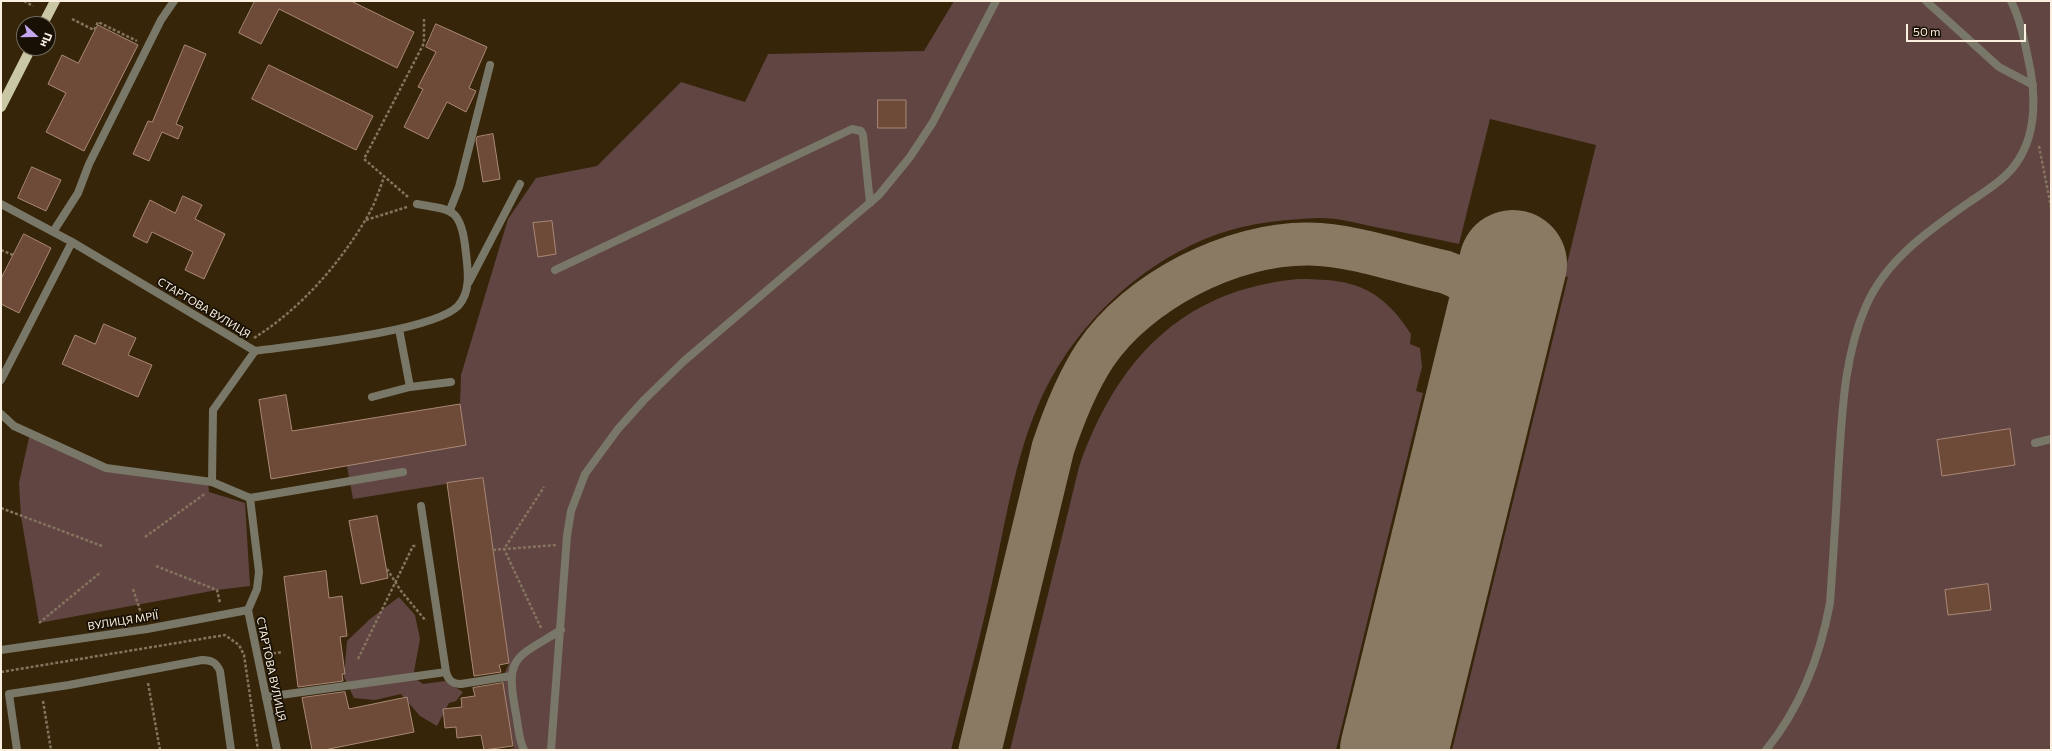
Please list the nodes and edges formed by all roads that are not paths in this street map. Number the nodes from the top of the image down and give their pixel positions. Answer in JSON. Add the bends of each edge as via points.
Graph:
{"nodes":[{"id":1,"x":55,"y":1,"type":"edge"},
{"id":2,"x":174,"y":1,"type":"edge"},
{"id":3,"x":996,"y":1,"type":"edge"},
{"id":4,"x":1926,"y":1,"type":"edge"},
{"id":5,"x":2011,"y":1,"type":"edge"},
{"id":6,"x":47,"y":16,"type":"edge"},
{"id":7,"x":27,"y":56,"type":"edge"},
{"id":8,"x":490,"y":65,"type":"dead end"},
{"id":9,"x":2033,"y":85,"type":"junction"},
{"id":10,"x":1,"y":107,"type":"edge"},
{"id":11,"x":520,"y":184,"type":"dead end"},
{"id":12,"x":870,"y":203,"type":"junction"},
{"id":13,"x":1,"y":204,"type":"edge"},
{"id":14,"x":417,"y":204,"type":"road end"},
{"id":15,"x":450,"y":210,"type":"junction"},
{"id":16,"x":53,"y":232,"type":"junction"},
{"id":17,"x":72,"y":242,"type":"junction"},
{"id":18,"x":555,"y":270,"type":"dead end"},
{"id":19,"x":469,"y":283,"type":"junction"},
{"id":20,"x":399,"y":329,"type":"junction"},
{"id":21,"x":255,"y":351,"type":"junction"},
{"id":22,"x":1,"y":380,"type":"edge"},
{"id":23,"x":451,"y":382,"type":"dead end"},
{"id":24,"x":410,"y":387,"type":"junction"},
{"id":25,"x":372,"y":397,"type":"dead end"},
{"id":26,"x":1,"y":414,"type":"edge"},
{"id":27,"x":2051,"y":439,"type":"edge"},
{"id":28,"x":2035,"y":442,"type":"dead end"},
{"id":29,"x":403,"y":472,"type":"dead end"},
{"id":30,"x":212,"y":482,"type":"junction"},
{"id":31,"x":250,"y":498,"type":"junction"},
{"id":32,"x":421,"y":506,"type":"dead end"},
{"id":33,"x":248,"y":610,"type":"junction"},
{"id":34,"x":561,"y":630,"type":"junction"},
{"id":35,"x":1,"y":650,"type":"edge"},
{"id":36,"x":446,"y":672,"type":"junction"},
{"id":37,"x":511,"y":676,"type":"junction"},
{"id":38,"x":5,"y":695,"type":"edge"},
{"id":39,"x":266,"y":697,"type":"junction"},
{"id":40,"x":17,"y":750,"type":"edge"},
{"id":41,"x":231,"y":750,"type":"edge"},
{"id":42,"x":277,"y":750,"type":"edge"},
{"id":43,"x":524,"y":750,"type":"edge"},
{"id":44,"x":551,"y":750,"type":"edge"},
{"id":45,"x":1766,"y":750,"type":"edge"}],
"edges":[{"from":1,"to":6,"type":"main road"},
{"from":2,"to":16,"type":"street","via":[[161,20],[89,164],[78,193]]},
{"from":3,"to":12,"type":"street","via":[[924,138]]},
{"from":4,"to":9,"type":"street","via":[[1998,67]]},
{"from":5,"to":9,"type":"street","via":[[2019,20]]},
{"from":7,"to":10,"type":"main road"},
{"from":8,"to":15,"type":"street","via":[[459,187]]},
{"from":9,"to":45,"type":"street","via":[[2034,118],[2015,165],[1988,189],[1932,228],[1898,258],[1874,290],[1864,311],[1846,383],[1827,621],[1804,690],[1793,713]]},
{"from":11,"to":19,"type":"street"},
{"from":12,"to":18,"type":"street","via":[[863,135],[861,131],[852,129]]},
{"from":12,"to":34,"type":"street","via":[[684,361],[618,429],[585,474],[571,512]]},
{"from":13,"to":16,"type":"street","name":"СТАРТОВА ВУЛИЦЯ"},
{"from":14,"to":15,"type":"street"},
{"from":15,"to":19,"type":"street","via":[[457,216],[463,233]]},
{"from":16,"to":17,"type":"street","name":"СТАРТОВА ВУЛИЦЯ"},
{"from":17,"to":21,"type":"street","name":"СТАРТОВА ВУЛИЦЯ"},
{"from":17,"to":22,"type":"street"},
{"from":19,"to":20,"type":"street","via":[[459,305],[445,315]]},
{"from":20,"to":21,"type":"street"},
{"from":20,"to":24,"type":"street"},
{"from":21,"to":30,"type":"street","name":"СТАРТОВА ВУЛИЦЯ","via":[[213,410]]},
{"from":23,"to":24,"type":"street"},
{"from":24,"to":25,"type":"street"},
{"from":26,"to":30,"type":"street","via":[[14,426],[106,468]]},
{"from":27,"to":28,"type":"street"},
{"from":29,"to":31,"type":"street"},
{"from":30,"to":31,"type":"street"},
{"from":31,"to":33,"type":"street","name":"СТАРТОВА ВУЛИЦЯ","via":[[259,572],[257,589]]},
{"from":32,"to":36,"type":"street"},
{"from":33,"to":35,"type":"street","name":"ВУЛИЦЯ МРІЇ","via":[[146,629]]},
{"from":33,"to":39,"type":"street","name":"СТАРТОВА ВУЛИЦЯ"},
{"from":34,"to":37,"type":"street","via":[[524,652],[515,663]]},
{"from":34,"to":44,"type":"street"},
{"from":36,"to":37,"type":"street","via":[[449,680],[455,684]]},
{"from":36,"to":39,"type":"street"},
{"from":37,"to":43,"type":"street"},
{"from":38,"to":40,"type":"street"},
{"from":38,"to":41,"type":"street","via":[[210,660],[220,671]]},
{"from":39,"to":42,"type":"street","name":"СТАРТОВА ВУЛИЦЯ"}]}
